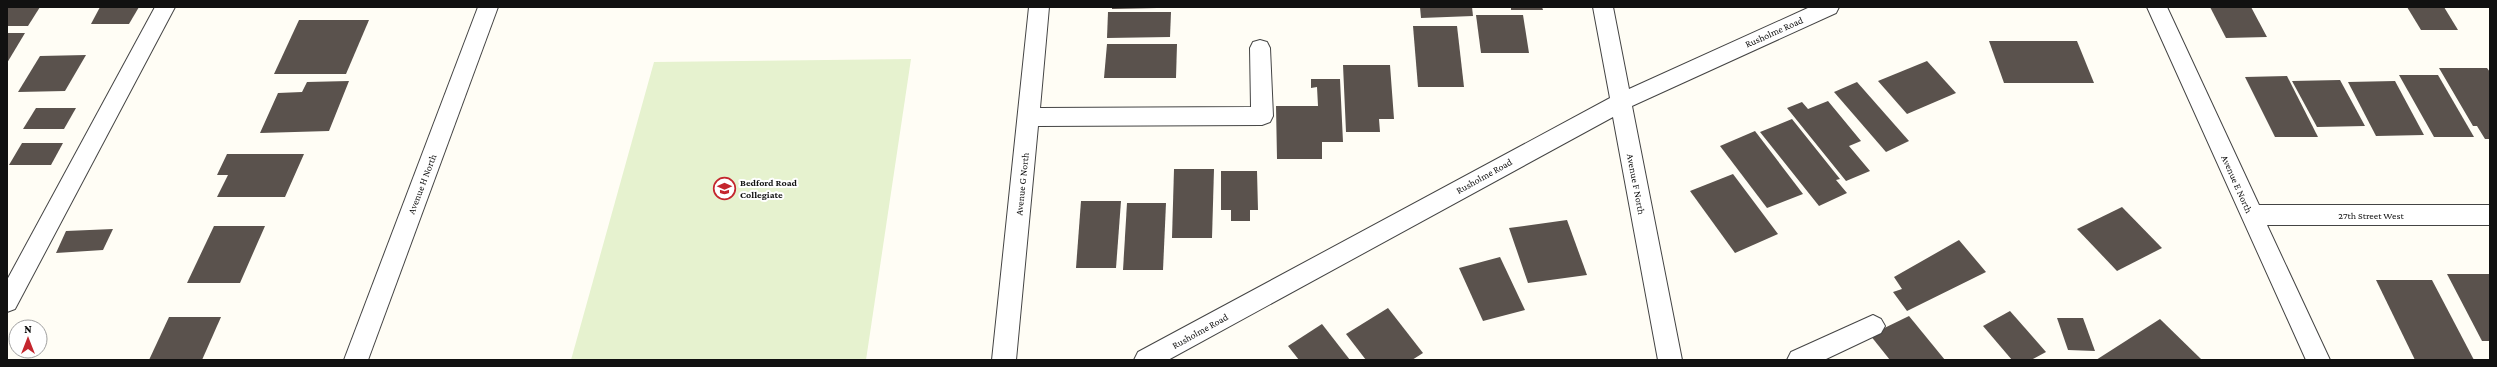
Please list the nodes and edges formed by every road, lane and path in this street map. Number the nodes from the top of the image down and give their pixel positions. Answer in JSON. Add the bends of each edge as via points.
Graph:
{"nodes":[{"id":1,"x":165,"y":7,"type":"edge"},
{"id":2,"x":488,"y":7,"type":"edge"},
{"id":3,"x":1039,"y":7,"type":"edge"},
{"id":4,"x":1603,"y":7,"type":"edge"},
{"id":5,"x":1829,"y":7,"type":"edge"},
{"id":6,"x":2157,"y":7,"type":"edge"},
{"id":7,"x":1260,"y":48,"type":"dead end"},
{"id":8,"x":1621,"y":102,"type":"junction"},
{"id":9,"x":1028,"y":117,"type":"junction"},
{"id":10,"x":2251,"y":215,"type":"junction"},
{"id":11,"x":2490,"y":215,"type":"edge"},
{"id":12,"x":7,"y":302,"type":"edge"},
{"id":13,"x":1873,"y":326,"type":"dead end"},
{"id":14,"x":356,"y":360,"type":"edge"},
{"id":15,"x":1004,"y":360,"type":"edge"},
{"id":16,"x":1146,"y":360,"type":"edge"},
{"id":17,"x":1670,"y":360,"type":"edge"},
{"id":18,"x":1799,"y":360,"type":"edge"},
{"id":19,"x":2318,"y":360,"type":"edge"}],
"edges":[{"from":1,"to":12,"type":"street"},
{"from":2,"to":14,"type":"street","name":"Avenue H North"},
{"from":3,"to":9,"type":"street","name":"Avenue G North"},
{"from":4,"to":8,"type":"street","name":"Avenue F North"},
{"from":5,"to":8,"type":"street","name":"Rusholme Road"},
{"from":6,"to":10,"type":"street","name":"Avenue E North"},
{"from":7,"to":9,"type":"street","via":[[1262,116]]},
{"from":8,"to":16,"type":"street","name":"Rusholme Road"},
{"from":8,"to":17,"type":"street","name":"Avenue F North"},
{"from":9,"to":15,"type":"street","name":"Avenue G North"},
{"from":10,"to":11,"type":"street","name":"27th Street West"},
{"from":10,"to":19,"type":"street","name":"Avenue E North"},
{"from":13,"to":18,"type":"street"}]}
